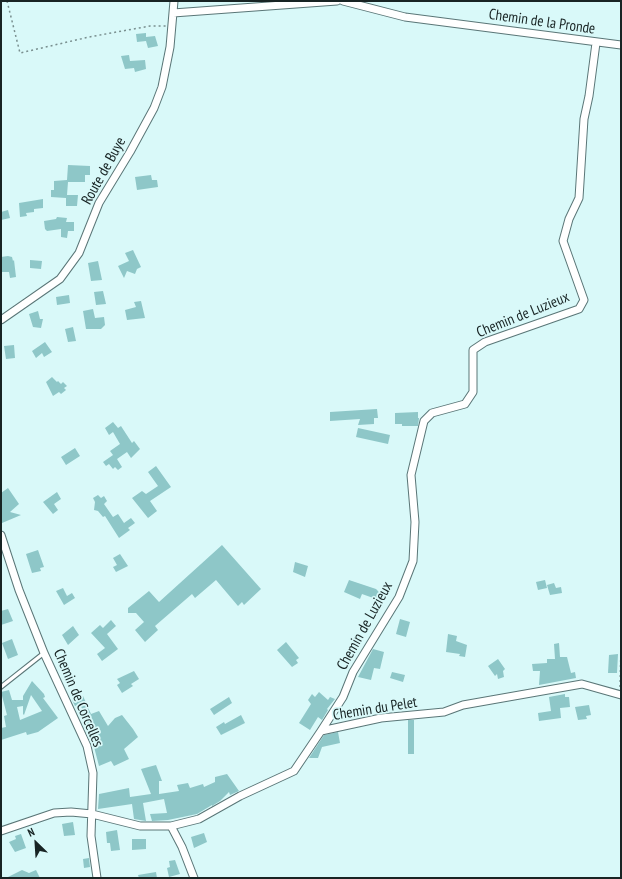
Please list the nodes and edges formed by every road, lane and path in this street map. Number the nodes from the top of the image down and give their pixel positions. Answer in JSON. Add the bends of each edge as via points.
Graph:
{"nodes":[{"id":1,"x":7,"y":1,"type":"edge"},
{"id":2,"x":174,"y":1,"type":"edge"},
{"id":3,"x":337,"y":1,"type":"edge"},
{"id":4,"x":343,"y":1,"type":"edge"},
{"id":5,"x":173,"y":13,"type":"junction"},
{"id":6,"x":172,"y":25,"type":"junction"},
{"id":7,"x":596,"y":43,"type":"junction"},
{"id":8,"x":621,"y":45,"type":"edge"},
{"id":9,"x":1,"y":320,"type":"edge"},
{"id":10,"x":1,"y":536,"type":"edge"},
{"id":11,"x":621,"y":646,"type":"edge"},
{"id":12,"x":44,"y":653,"type":"junction"},
{"id":13,"x":1,"y":687,"type":"edge"},
{"id":14,"x":620,"y":694,"type":"edge"},
{"id":15,"x":321,"y":731,"type":"junction"},
{"id":16,"x":92,"y":814,"type":"junction"},
{"id":17,"x":171,"y":826,"type":"junction"},
{"id":18,"x":1,"y":832,"type":"edge"},
{"id":19,"x":97,"y":878,"type":"edge"},
{"id":20,"x":194,"y":878,"type":"edge"}],
"edges":[{"from":1,"to":6,"type":"path","via":[[20,53],[89,37],[150,26],[156,28]]},
{"from":2,"to":5,"type":"street","name":"Route de Buye"},
{"from":3,"to":5,"type":"street"},
{"from":4,"to":7,"type":"street","name":"Chemin de la Pronde","via":[[405,17]]},
{"from":5,"to":6,"type":"street","name":"Route de Buye"},
{"from":6,"to":9,"type":"street","name":"Route de Buye","via":[[162,87],[154,108],[99,203],[79,253],[60,279]]},
{"from":7,"to":8,"type":"street","name":"Chemin de la Pronde"},
{"from":7,"to":15,"type":"street","name":"Chemin de Luzieux","via":[[584,119],[579,198],[569,219],[563,241],[584,300],[579,309],[485,342],[473,350],[472,392],[465,404],[432,413],[424,421],[411,475],[415,522],[414,561],[399,597],[353,672],[343,697]]},
{"from":10,"to":12,"type":"street","name":"Chemin de Corcelles"},
{"from":11,"to":14,"type":"path"},
{"from":12,"to":13,"type":"lane"},
{"from":12,"to":16,"type":"street","name":"Chemin de Corcelles","via":[[87,746],[93,774]]},
{"from":14,"to":15,"type":"street","name":"Chemin du Pelet","via":[[582,684],[463,705],[444,712],[380,718]]},
{"from":15,"to":17,"type":"street","name":"Chemin du Pelet","via":[[294,771],[240,796],[199,819]]},
{"from":16,"to":17,"type":"street","name":"Chemin du Pelet","via":[[140,826]]},
{"from":16,"to":18,"type":"street","name":"Chemin du Pelet","via":[[54,813]]},
{"from":16,"to":19,"type":"street","name":"Chemin de Corcelles","via":[[91,836]]},
{"from":17,"to":20,"type":"street"}]}
